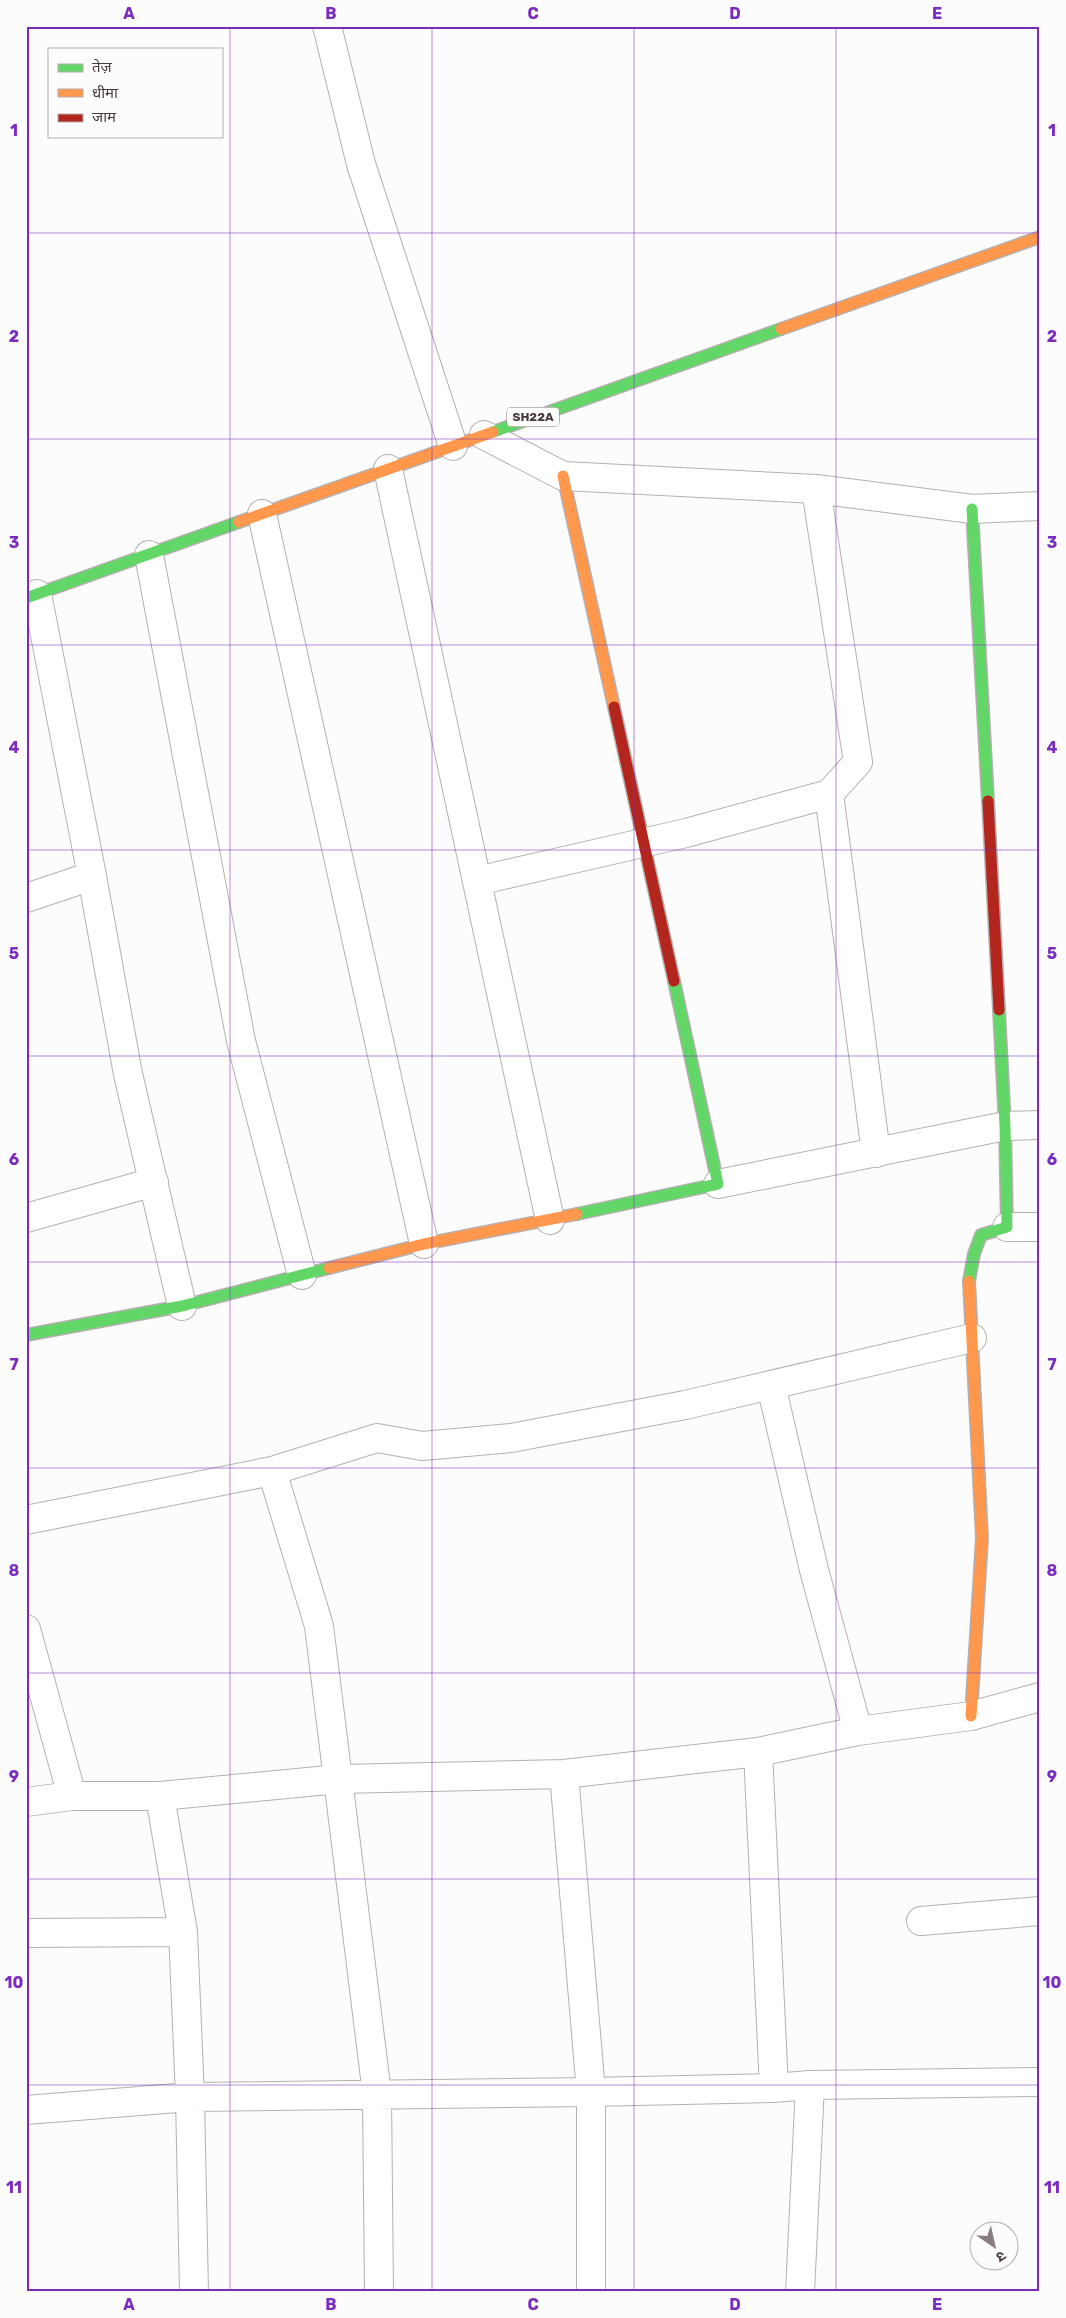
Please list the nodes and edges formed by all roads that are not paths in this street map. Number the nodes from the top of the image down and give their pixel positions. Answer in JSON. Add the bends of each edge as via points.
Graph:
{"nodes":[{"id":1,"x":327,"y":26,"type":"edge"},
{"id":2,"x":1040,"y":237,"type":"edge"},
{"id":3,"x":484,"y":435,"type":"junction"},
{"id":4,"x":453,"y":446,"type":"junction"},
{"id":5,"x":388,"y":469,"type":"junction"},
{"id":6,"x":563,"y":476,"type":"junction"},
{"id":7,"x":816,"y":489,"type":"junction"},
{"id":8,"x":1040,"y":506,"type":"edge"},
{"id":9,"x":972,"y":510,"type":"junction"},
{"id":10,"x":262,"y":514,"type":"junction"},
{"id":11,"x":148,"y":555,"type":"junction"},
{"id":12,"x":32,"y":596,"type":"edge"},
{"id":13,"x":828,"y":794,"type":"junction"},
{"id":14,"x":643,"y":843,"type":"junction"},
{"id":15,"x":92,"y":876,"type":"junction"},
{"id":16,"x":477,"y":881,"type":"junction"},
{"id":17,"x":26,"y":898,"type":"edge"},
{"id":18,"x":1040,"y":1125,"type":"edge"},
{"id":19,"x":1005,"y":1126,"type":"junction"},
{"id":20,"x":876,"y":1153,"type":"junction"},
{"id":21,"x":154,"y":1182,"type":"junction"},
{"id":22,"x":718,"y":1184,"type":"junction"},
{"id":23,"x":26,"y":1218,"type":"edge"},
{"id":24,"x":550,"y":1220,"type":"junction"},
{"id":25,"x":1007,"y":1227,"type":"junction"},
{"id":26,"x":1040,"y":1227,"type":"edge"},
{"id":27,"x":424,"y":1244,"type":"junction"},
{"id":28,"x":302,"y":1275,"type":"junction"},
{"id":29,"x":182,"y":1306,"type":"junction"},
{"id":30,"x":26,"y":1335,"type":"edge"},
{"id":31,"x":972,"y":1338,"type":"junction"},
{"id":32,"x":770,"y":1385,"type":"junction"},
{"id":33,"x":272,"y":1471,"type":"junction"},
{"id":34,"x":26,"y":1520,"type":"edge"},
{"id":35,"x":26,"y":1629,"type":"edge"},
{"id":36,"x":1040,"y":1697,"type":"edge"},
{"id":37,"x":971,"y":1716,"type":"junction"},
{"id":38,"x":858,"y":1731,"type":"junction"},
{"id":39,"x":758,"y":1752,"type":"junction"},
{"id":40,"x":564,"y":1774,"type":"junction"},
{"id":41,"x":338,"y":1779,"type":"junction"},
{"id":42,"x":72,"y":1796,"type":"junction"},
{"id":43,"x":160,"y":1796,"type":"junction"},
{"id":44,"x":26,"y":1802,"type":"edge"},
{"id":45,"x":1040,"y":1912,"type":"edge"},
{"id":46,"x":921,"y":1921,"type":"dead end"},
{"id":47,"x":183,"y":1932,"type":"junction"},
{"id":48,"x":26,"y":1933,"type":"edge"},
{"id":49,"x":1040,"y":2082,"type":"edge"},
{"id":50,"x":810,"y":2085,"type":"junction"},
{"id":51,"x":774,"y":2088,"type":"junction"},
{"id":52,"x":591,"y":2092,"type":"junction"},
{"id":53,"x":377,"y":2094,"type":"junction"},
{"id":54,"x":190,"y":2097,"type":"junction"},
{"id":55,"x":26,"y":2110,"type":"edge"},
{"id":56,"x":194,"y":2292,"type":"edge"},
{"id":57,"x":379,"y":2292,"type":"edge"},
{"id":58,"x":592,"y":2292,"type":"edge"},
{"id":59,"x":800,"y":2292,"type":"edge"}],
"edges":[{"from":1,"to":4,"type":"street","via":[[360,164]]},
{"from":2,"to":3,"type":"street","number":"SH22A"},
{"from":3,"to":4,"type":"street","number":"SH22A"},
{"from":3,"to":6,"type":"street"},
{"from":4,"to":5,"type":"street","number":"SH22A"},
{"from":5,"to":10,"type":"street","number":"SH22A"},
{"from":5,"to":16,"type":"street"},
{"from":6,"to":7,"type":"street"},
{"from":6,"to":14,"type":"street"},
{"from":7,"to":9,"type":"street"},
{"from":7,"to":13,"type":"street","via":[[858,762]]},
{"from":8,"to":9,"type":"street"},
{"from":9,"to":19,"type":"street"},
{"from":10,"to":11,"type":"street","number":"SH22A"},
{"from":10,"to":27,"type":"street"},
{"from":11,"to":12,"type":"street","number":"SH22A"},
{"from":11,"to":28,"type":"street","via":[[241,1041]]},
{"from":12,"to":15,"type":"street"},
{"from":13,"to":14,"type":"street"},
{"from":13,"to":20,"type":"street"},
{"from":14,"to":16,"type":"street"},
{"from":14,"to":22,"type":"street"},
{"from":15,"to":17,"type":"street"},
{"from":15,"to":21,"type":"street","via":[[128,1074]]},
{"from":16,"to":24,"type":"street"},
{"from":18,"to":19,"type":"street"},
{"from":19,"to":20,"type":"street"},
{"from":19,"to":25,"type":"street"},
{"from":20,"to":22,"type":"street"},
{"from":21,"to":23,"type":"street"},
{"from":21,"to":29,"type":"street"},
{"from":22,"to":24,"type":"street"},
{"from":24,"to":27,"type":"street"},
{"from":25,"to":26,"type":"street"},
{"from":25,"to":31,"type":"street","via":[[982,1235],[974,1254],[969,1277]]},
{"from":27,"to":28,"type":"street"},
{"from":28,"to":29,"type":"street"},
{"from":29,"to":30,"type":"street"},
{"from":31,"to":32,"type":"street"},
{"from":31,"to":37,"type":"street","via":[[982,1538]]},
{"from":32,"to":33,"type":"street","via":[[685,1405],[511,1438],[422,1446],[377,1438]]},
{"from":32,"to":38,"type":"street","via":[[814,1570]]},
{"from":33,"to":34,"type":"street"},
{"from":33,"to":41,"type":"street","via":[[319,1626]]},
{"from":35,"to":42,"type":"street"},
{"from":36,"to":37,"type":"street"},
{"from":37,"to":38,"type":"street"},
{"from":38,"to":39,"type":"street"},
{"from":39,"to":40,"type":"street"},
{"from":39,"to":51,"type":"street"},
{"from":40,"to":41,"type":"street"},
{"from":40,"to":52,"type":"street"},
{"from":41,"to":43,"type":"street"},
{"from":41,"to":53,"type":"street"},
{"from":42,"to":43,"type":"street"},
{"from":42,"to":44,"type":"street"},
{"from":43,"to":47,"type":"street"},
{"from":45,"to":46,"type":"street"},
{"from":47,"to":48,"type":"street"},
{"from":47,"to":54,"type":"street"},
{"from":49,"to":50,"type":"street"},
{"from":50,"to":51,"type":"street"},
{"from":50,"to":59,"type":"street"},
{"from":51,"to":52,"type":"street"},
{"from":52,"to":53,"type":"street"},
{"from":52,"to":58,"type":"street"},
{"from":53,"to":54,"type":"street"},
{"from":53,"to":57,"type":"street"},
{"from":54,"to":55,"type":"street"},
{"from":54,"to":56,"type":"street"}]}
